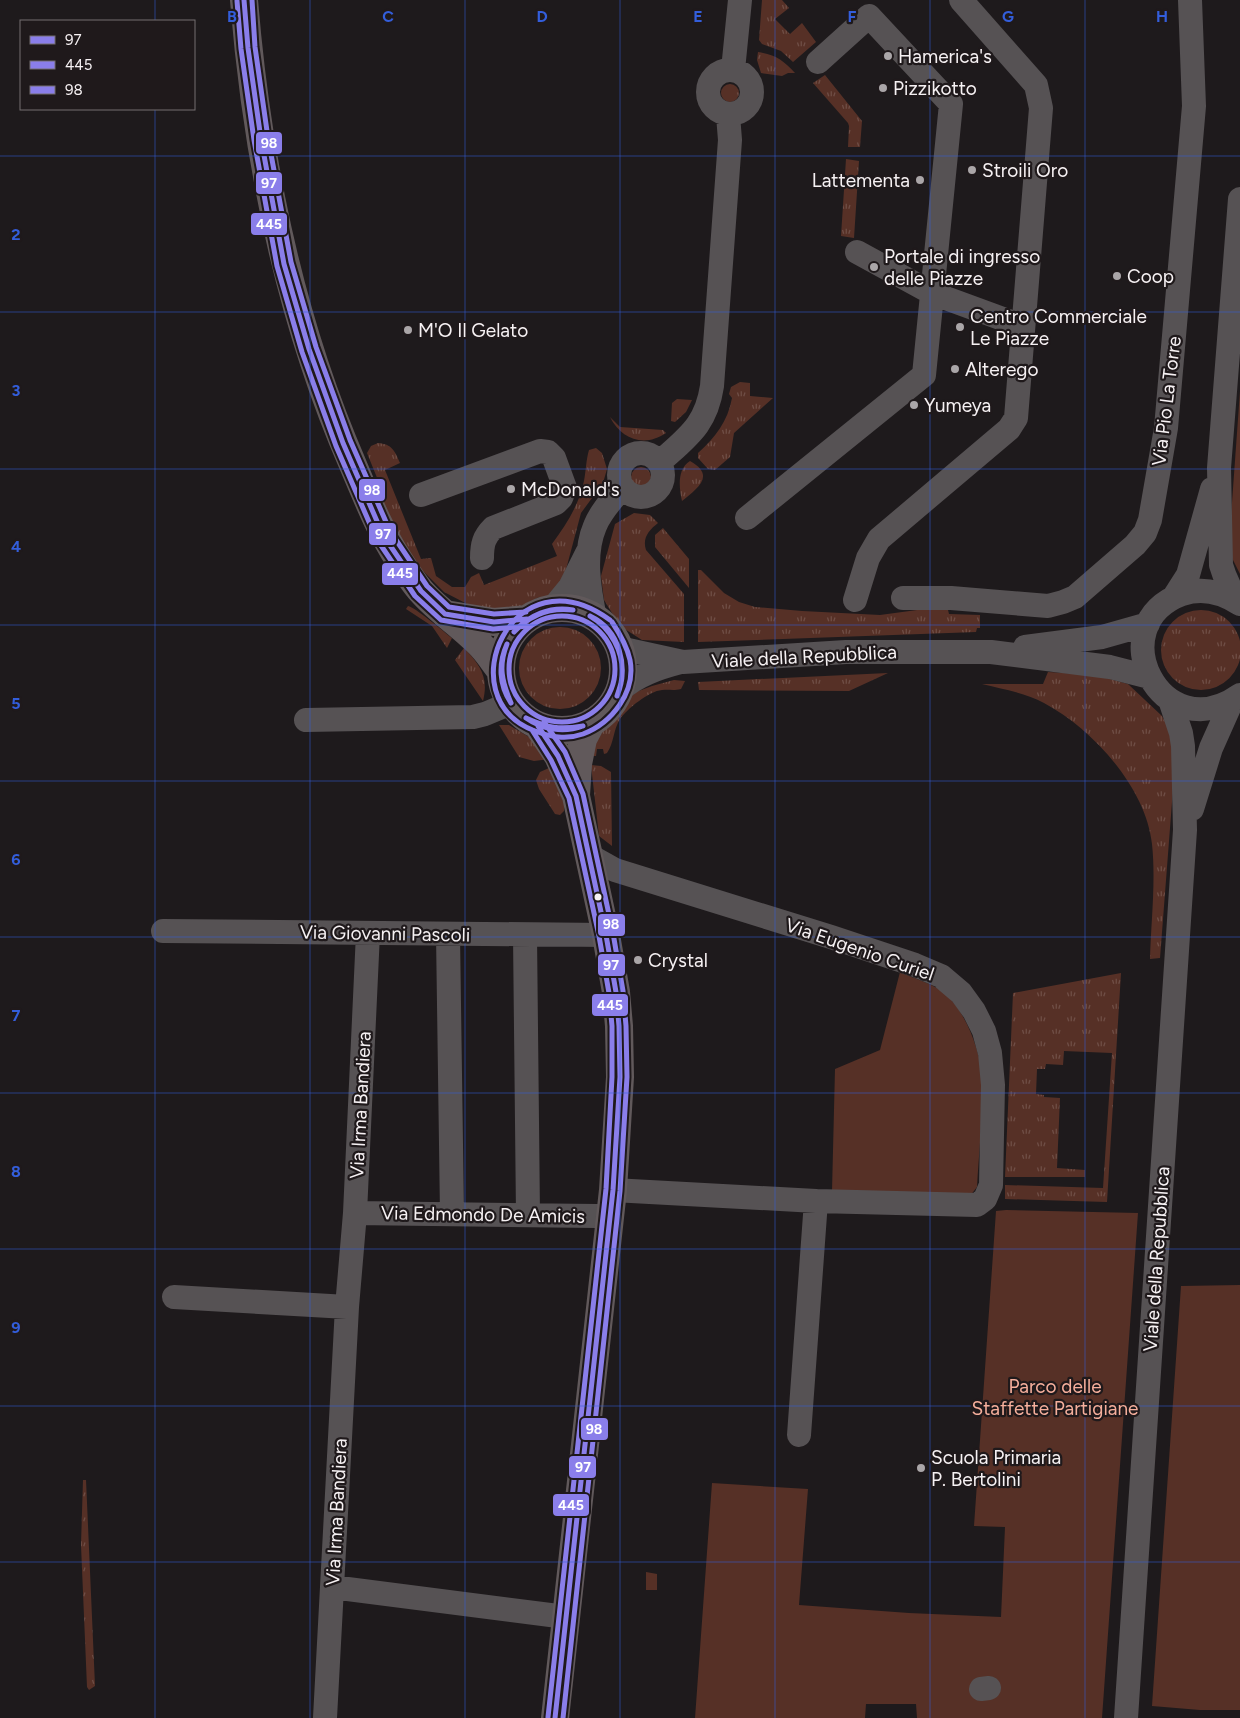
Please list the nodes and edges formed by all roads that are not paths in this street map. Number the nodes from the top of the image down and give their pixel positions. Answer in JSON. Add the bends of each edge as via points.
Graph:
{"nodes":[{"id":1,"x":244,"y":0,"type":"edge"},
{"id":2,"x":740,"y":0,"type":"edge"},
{"id":3,"x":961,"y":0,"type":"edge"},
{"id":4,"x":1190,"y":0,"type":"edge"},
{"id":5,"x":818,"y":62,"type":"dead end"},
{"id":6,"x":1240,"y":199,"type":"edge"},
{"id":7,"x":857,"y":252,"type":"dead end"},
{"id":8,"x":932,"y":294,"type":"junction"},
{"id":9,"x":1011,"y":322,"type":"dead end"},
{"id":10,"x":659,"y":463,"type":"junction"},
{"id":11,"x":1219,"y":468,"type":"junction"},
{"id":12,"x":622,"y":488,"type":"junction"},
{"id":13,"x":421,"y":495,"type":"dead end"},
{"id":14,"x":748,"y":518,"type":"dead end"},
{"id":15,"x":589,"y":547,"type":"junction"},
{"id":16,"x":482,"y":558,"type":"dead end"},
{"id":17,"x":1174,"y":597,"type":"junction"},
{"id":18,"x":903,"y":598,"type":"dead end"},
{"id":19,"x":855,"y":600,"type":"dead end"},
{"id":20,"x":1240,"y":604,"type":"edge"},
{"id":21,"x":445,"y":614,"type":"junction"},
{"id":22,"x":540,"y":614,"type":"junction"},
{"id":23,"x":597,"y":619,"type":"junction"},
{"id":24,"x":1148,"y":624,"type":"junction"},
{"id":25,"x":619,"y":648,"type":"junction"},
{"id":26,"x":991,"y":652,"type":"junction"},
{"id":27,"x":683,"y":662,"type":"junction"},
{"id":28,"x":501,"y":671,"type":"junction"},
{"id":29,"x":1149,"y":677,"type":"junction"},
{"id":30,"x":619,"y":692,"type":"junction"},
{"id":31,"x":1236,"y":698,"type":"edge"},
{"id":32,"x":1170,"y":700,"type":"junction"},
{"id":33,"x":511,"y":703,"type":"junction"},
{"id":34,"x":306,"y":720,"type":"dead end"},
{"id":35,"x":592,"y":722,"type":"junction"},
{"id":36,"x":538,"y":726,"type":"junction"},
{"id":37,"x":576,"y":796,"type":"junction"},
{"id":38,"x":1185,"y":830,"type":"junction"},
{"id":39,"x":590,"y":856,"type":"junction"},
{"id":40,"x":163,"y":932,"type":"dead end"},
{"id":41,"x":368,"y":933,"type":"junction"},
{"id":42,"x":448,"y":934,"type":"junction"},
{"id":43,"x":525,"y":934,"type":"junction"},
{"id":44,"x":606,"y":935,"type":"junction"},
{"id":45,"x":613,"y":1190,"type":"junction"},
{"id":46,"x":816,"y":1201,"type":"junction"},
{"id":47,"x":356,"y":1213,"type":"junction"},
{"id":48,"x":452,"y":1214,"type":"junction"},
{"id":49,"x":528,"y":1215,"type":"junction"},
{"id":50,"x":610,"y":1217,"type":"junction"},
{"id":51,"x":174,"y":1297,"type":"dead end"},
{"id":52,"x":346,"y":1307,"type":"junction"},
{"id":53,"x":799,"y":1434,"type":"dead end"},
{"id":54,"x":332,"y":1587,"type":"junction"},
{"id":55,"x":566,"y":1617,"type":"junction"},
{"id":56,"x":326,"y":1718,"type":"edge"},
{"id":57,"x":555,"y":1718,"type":"edge"},
{"id":58,"x":1126,"y":1718,"type":"edge"}],
"edges":[{"from":1,"to":21,"type":"main road","via":[[270,193],[284,264],[309,349],[343,443],[383,535],[421,591]]},
{"from":2,"to":10,"type":"street","via":[[733,70],[746,77],[752,98],[740,112],[728,115],[730,140],[710,404],[691,433]]},
{"from":3,"to":19,"type":"street","via":[[1036,85],[1041,108],[1016,418],[1009,429],[879,539],[868,558]]},
{"from":4,"to":18,"type":"street","name":"Via Pio La Torre","via":[[1194,106],[1166,428],[1145,533],[1075,596],[1063,602],[1048,606],[951,598]]},
{"from":5,"to":8,"type":"street","via":[[869,16],[951,104]]},
{"from":6,"to":11,"type":"street"},
{"from":7,"to":8,"type":"street"},
{"from":8,"to":9,"type":"street"},
{"from":8,"to":14,"type":"street","via":[[924,375]]},
{"from":10,"to":12,"type":"street","via":[[663,476],[654,494],[640,498]]},
{"from":10,"to":12,"type":"street","via":[[649,454],[630,455],[618,473]]},
{"from":11,"to":17,"type":"street","via":[[1188,575]]},
{"from":11,"to":20,"type":"street","via":[[1222,565],[1232,593]]},
{"from":12,"to":15,"type":"street","via":[[598,519]]},
{"from":13,"to":16,"type":"street","via":[[540,451],[548,452],[554,458],[565,488],[561,498],[556,503],[493,528],[482,544]]},
{"from":15,"to":22,"type":"street","via":[[570,587]]},
{"from":15,"to":23,"type":"street","via":[[590,598]]},
{"from":17,"to":20,"type":"street","via":[[1190,591],[1208,590],[1225,594]]},
{"from":17,"to":24,"type":"street","via":[[1163,604]]},
{"from":21,"to":22,"type":"main road","via":[[494,622]]},
{"from":21,"to":28,"type":"main road","via":[[484,649]]},
{"from":22,"to":23,"type":"main road","via":[[568,608]]},
{"from":22,"to":28,"type":"main road","via":[[512,633],[503,651]]},
{"from":23,"to":25,"type":"main road","via":[[606,626]]},
{"from":24,"to":26,"type":"street","name":"Viale della Repubblica","via":[[1102,637]]},
{"from":24,"to":29,"type":"street","via":[[1142,651]]},
{"from":25,"to":27,"type":"street","name":"Viale della Repubblica"},
{"from":25,"to":30,"type":"main road","via":[[623,677]]},
{"from":26,"to":27,"type":"street","name":"Viale della Repubblica","via":[[846,652]]},
{"from":26,"to":29,"type":"street","name":"Viale della Repubblica","via":[[1110,666]]},
{"from":27,"to":30,"type":"street","via":[[644,674]]},
{"from":28,"to":33,"type":"main road"},
{"from":29,"to":32,"type":"street"},
{"from":30,"to":35,"type":"main road","via":[[603,714]]},
{"from":31,"to":32,"type":"street","via":[[1217,707],[1200,709]]},
{"from":31,"to":38,"type":"street","name":"Viale della Repubblica","via":[[1211,748]]},
{"from":32,"to":38,"type":"street","name":"Viale della Repubblica","via":[[1183,746]]},
{"from":33,"to":34,"type":"street","via":[[473,717]]},
{"from":33,"to":36,"type":"main road"},
{"from":35,"to":36,"type":"main road","via":[[566,730]]},
{"from":35,"to":37,"type":"main road","via":[[582,739]]},
{"from":36,"to":37,"type":"main road","via":[[558,756]]},
{"from":37,"to":39,"type":"main road"},
{"from":38,"to":58,"type":"street","name":"Viale della Repubblica"},
{"from":39,"to":44,"type":"main road"},
{"from":39,"to":46,"type":"street","name":"Via Eugenio Curiel","via":[[615,870],[935,973],[961,993],[974,1011],[990,1053],[993,1085],[991,1180],[985,1199],[977,1205]]},
{"from":40,"to":41,"type":"street","name":"Via Giovanni Pascoli"},
{"from":41,"to":42,"type":"street","name":"Via Giovanni Pascoli"},
{"from":41,"to":47,"type":"street","name":"Via Irma Bandiera"},
{"from":42,"to":43,"type":"street","name":"Via Giovanni Pascoli"},
{"from":42,"to":48,"type":"street"},
{"from":43,"to":44,"type":"street","name":"Via Giovanni Pascoli"},
{"from":43,"to":49,"type":"street"},
{"from":44,"to":45,"type":"main road","via":[[620,1026]]},
{"from":45,"to":46,"type":"street","name":"Via Eugenio Curiel"},
{"from":45,"to":50,"type":"main road"},
{"from":46,"to":53,"type":"street"},
{"from":47,"to":48,"type":"street","name":"Via Edmondo De Amicis"},
{"from":47,"to":52,"type":"street","name":"Via Irma Bandiera"},
{"from":48,"to":49,"type":"street","name":"Via Edmondo De Amicis"},
{"from":49,"to":50,"type":"street","name":"Via Edmondo De Amicis"},
{"from":50,"to":55,"type":"main road"},
{"from":51,"to":52,"type":"street"},
{"from":52,"to":54,"type":"street","name":"Via Irma Bandiera"},
{"from":54,"to":55,"type":"street"},
{"from":54,"to":56,"type":"street","name":"Via Irma Bandiera"},
{"from":55,"to":57,"type":"main road"}]}
